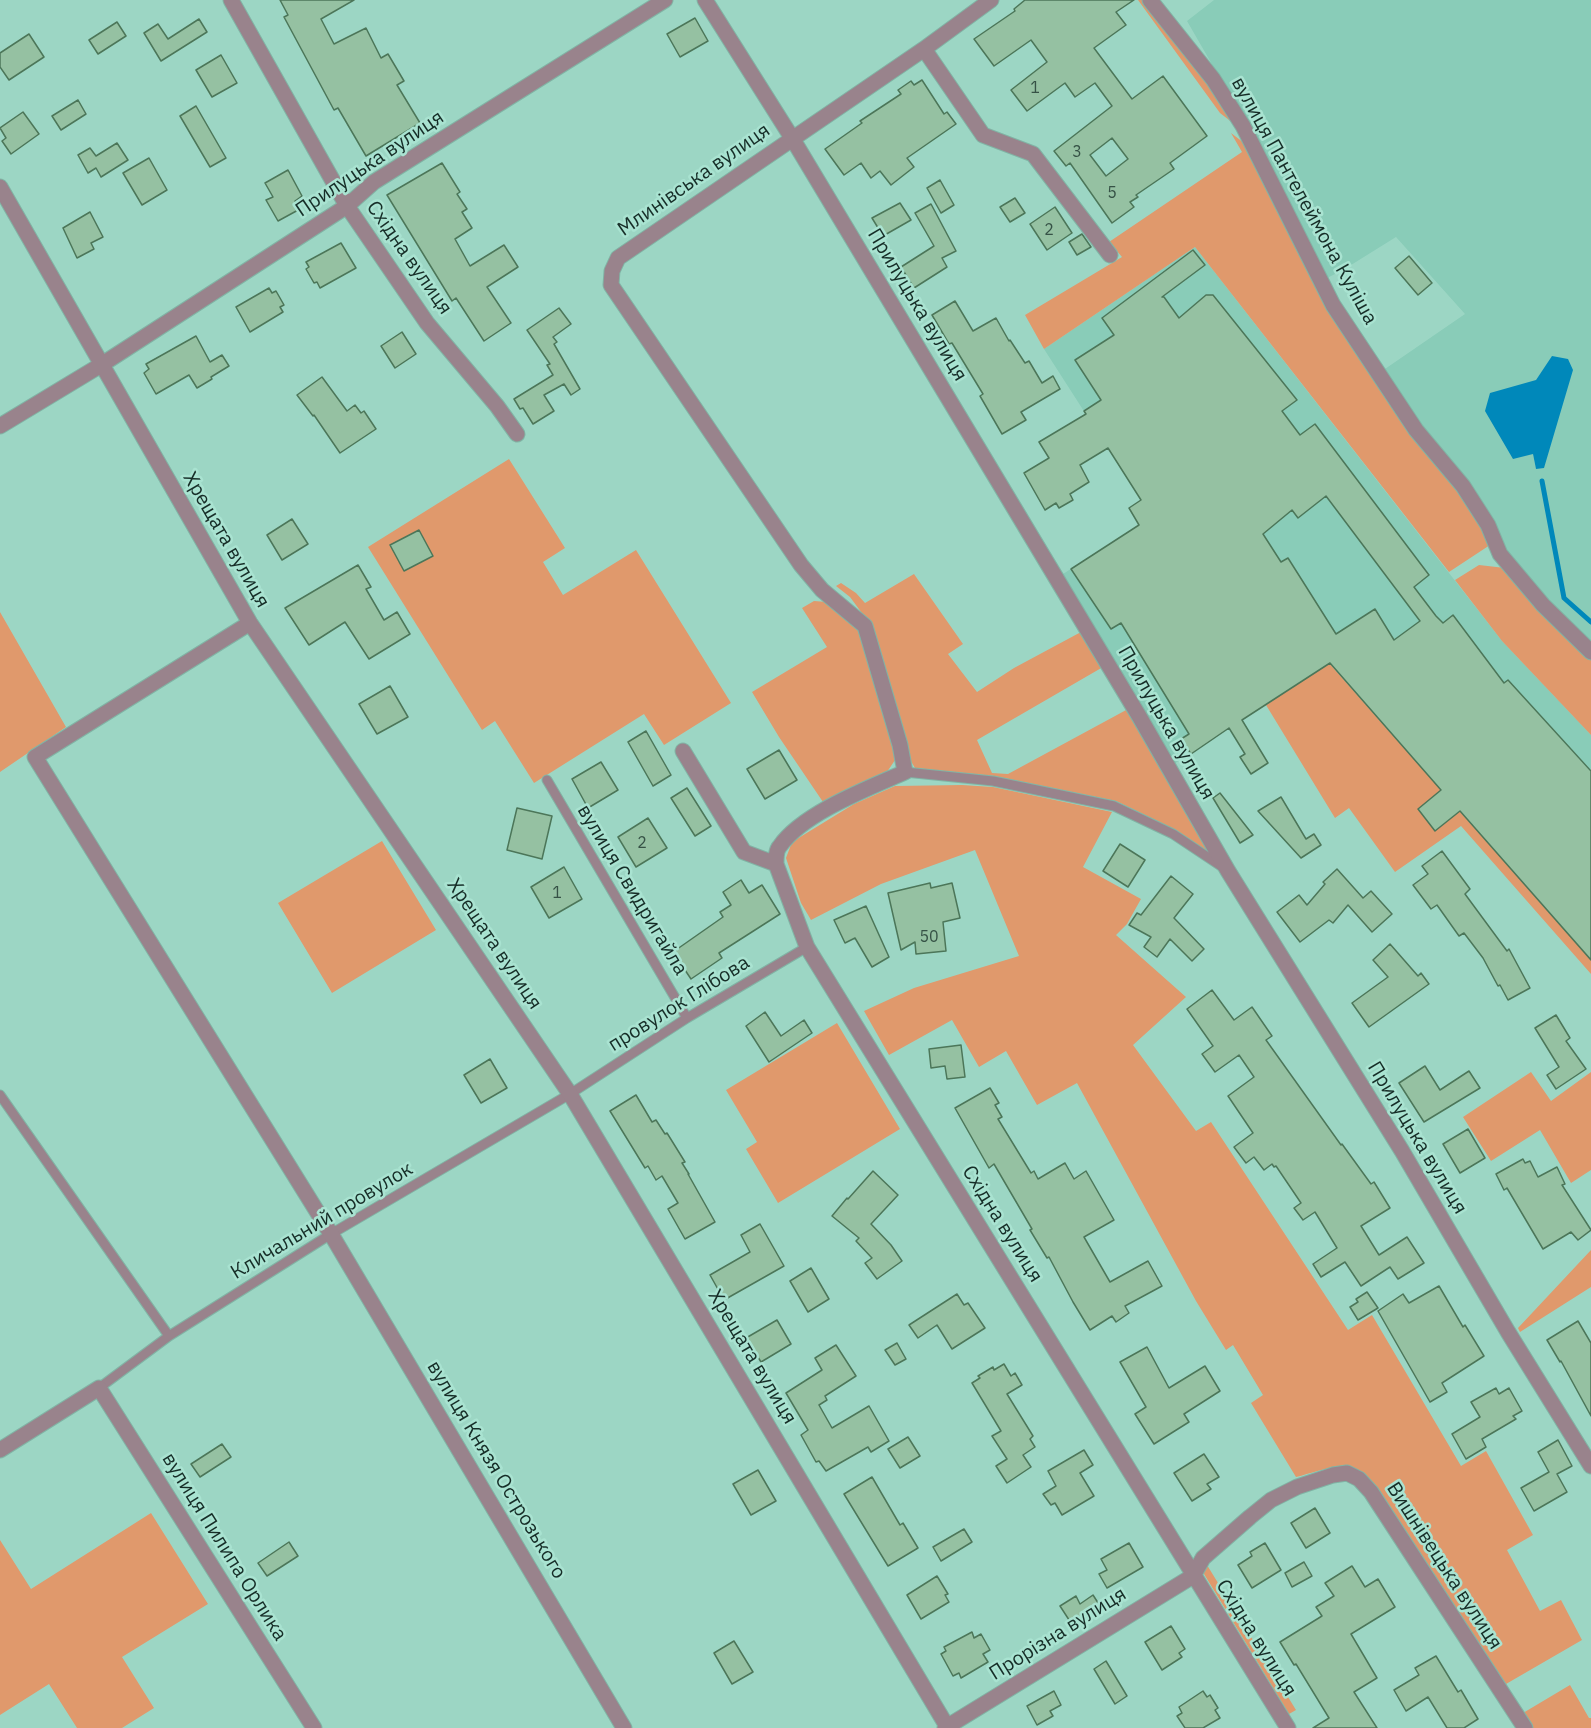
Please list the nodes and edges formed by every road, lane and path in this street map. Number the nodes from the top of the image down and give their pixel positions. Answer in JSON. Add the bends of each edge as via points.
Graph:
{"nodes":[{"id":1,"x":231,"y":0,"type":"edge"},
{"id":2,"x":665,"y":0,"type":"edge"},
{"id":3,"x":705,"y":0,"type":"edge"},
{"id":4,"x":991,"y":0,"type":"edge"},
{"id":5,"x":1150,"y":0,"type":"edge"},
{"id":6,"x":924,"y":49,"type":"junction"},
{"id":7,"x":792,"y":138,"type":"junction"},
{"id":8,"x":0,"y":188,"type":"edge"},
{"id":9,"x":347,"y":206,"type":"junction"},
{"id":10,"x":1110,"y":255,"type":"dead end"},
{"id":11,"x":100,"y":365,"type":"junction"},
{"id":12,"x":0,"y":426,"type":"edge"},
{"id":13,"x":517,"y":434,"type":"dead end"},
{"id":14,"x":250,"y":623,"type":"junction"},
{"id":15,"x":1591,"y":652,"type":"edge"},
{"id":16,"x":683,"y":751,"type":"dead end"},
{"id":17,"x":906,"y":772,"type":"junction"},
{"id":18,"x":547,"y":780,"type":"dead end"},
{"id":19,"x":776,"y":864,"type":"junction"},
{"id":20,"x":1228,"y":871,"type":"junction"},
{"id":21,"x":807,"y":947,"type":"junction"},
{"id":22,"x":687,"y":1018,"type":"junction"},
{"id":23,"x":570,"y":1094,"type":"junction"},
{"id":24,"x":0,"y":1095,"type":"edge"},
{"id":25,"x":331,"y":1234,"type":"junction"},
{"id":26,"x":170,"y":1336,"type":"junction"},
{"id":27,"x":99,"y":1388,"type":"junction"},
{"id":28,"x":0,"y":1450,"type":"edge"},
{"id":29,"x":1591,"y":1466,"type":"edge"},
{"id":30,"x":1193,"y":1576,"type":"junction"},
{"id":31,"x":314,"y":1728,"type":"edge"},
{"id":32,"x":624,"y":1728,"type":"edge"},
{"id":33,"x":947,"y":1728,"type":"edge"},
{"id":34,"x":1288,"y":1728,"type":"edge"},
{"id":35,"x":1525,"y":1728,"type":"edge"}],
"edges":[{"from":1,"to":9,"type":"street","name":"Східна вулиця"},
{"from":2,"to":9,"type":"street","name":"Прилуцька вулиця","via":[[374,182]]},
{"from":3,"to":7,"type":"street","name":"Прилуцька вулиця"},
{"from":4,"to":6,"type":"street","name":"Млинівська вулиця"},
{"from":5,"to":15,"type":"street","name":"вулиця Пантелеймона Куліша","via":[[1213,79],[1243,126],[1333,305],[1416,430],[1463,486],[1488,525],[1500,554],[1543,605]]},
{"from":6,"to":7,"type":"street","name":"Млинівська вулиця"},
{"from":6,"to":10,"type":"street","via":[[983,135],[1033,154]]},
{"from":7,"to":17,"type":"street","name":"Млинівська вулиця","via":[[618,258],[611,285],[801,565],[822,590],[865,626]]},
{"from":7,"to":20,"type":"street","name":"Прилуцька вулиця"},
{"from":8,"to":11,"type":"street","name":"Хрещата вулиця"},
{"from":9,"to":11,"type":"street","name":"Прилуцька вулиця"},
{"from":9,"to":13,"type":"street","name":"Східна вулиця","via":[[427,323]]},
{"from":11,"to":12,"type":"street","name":"Прилуцька вулиця"},
{"from":11,"to":14,"type":"street","name":"Хрещата вулиця"},
{"from":14,"to":23,"type":"street","name":"Хрещата вулиця"},
{"from":14,"to":25,"type":"street","name":"вулиця Князя Острозького","via":[[35,757]]},
{"from":16,"to":19,"type":"street","via":[[744,852]]},
{"from":17,"to":19,"type":"street","via":[[850,796],[798,826],[778,848]]},
{"from":17,"to":20,"type":"lane","via":[[993,781],[1114,806],[1173,834]]},
{"from":18,"to":22,"type":"lane","name":"вулиця Свидригайла"},
{"from":19,"to":21,"type":"street","name":"Східна вулиця"},
{"from":20,"to":29,"type":"street","name":"Прилуцька вулиця"},
{"from":21,"to":22,"type":"lane","name":"провулок Глібова"},
{"from":21,"to":30,"type":"street","name":"Східна вулиця"},
{"from":22,"to":23,"type":"lane","name":"провулок Глібова"},
{"from":23,"to":25,"type":"lane","name":"Кличальний провулок"},
{"from":23,"to":33,"type":"street","name":"Хрещата вулиця"},
{"from":24,"to":26,"type":"lane"},
{"from":25,"to":26,"type":"lane","name":"Кличальний провулок"},
{"from":25,"to":32,"type":"street","name":"вулиця Князя Острозького"},
{"from":26,"to":27,"type":"lane","name":"Кличальний провулок"},
{"from":27,"to":28,"type":"street"},
{"from":27,"to":31,"type":"street","name":"вулиця Пилипа Орлика"},
{"from":30,"to":33,"type":"street","name":"Прорізна вулиця"},
{"from":30,"to":34,"type":"street","name":"Східна вулиця"},
{"from":30,"to":35,"type":"street","name":"Вишнівецька вулиця","via":[[1203,1558],[1271,1500],[1297,1487],[1347,1473],[1371,1492]]}]}
